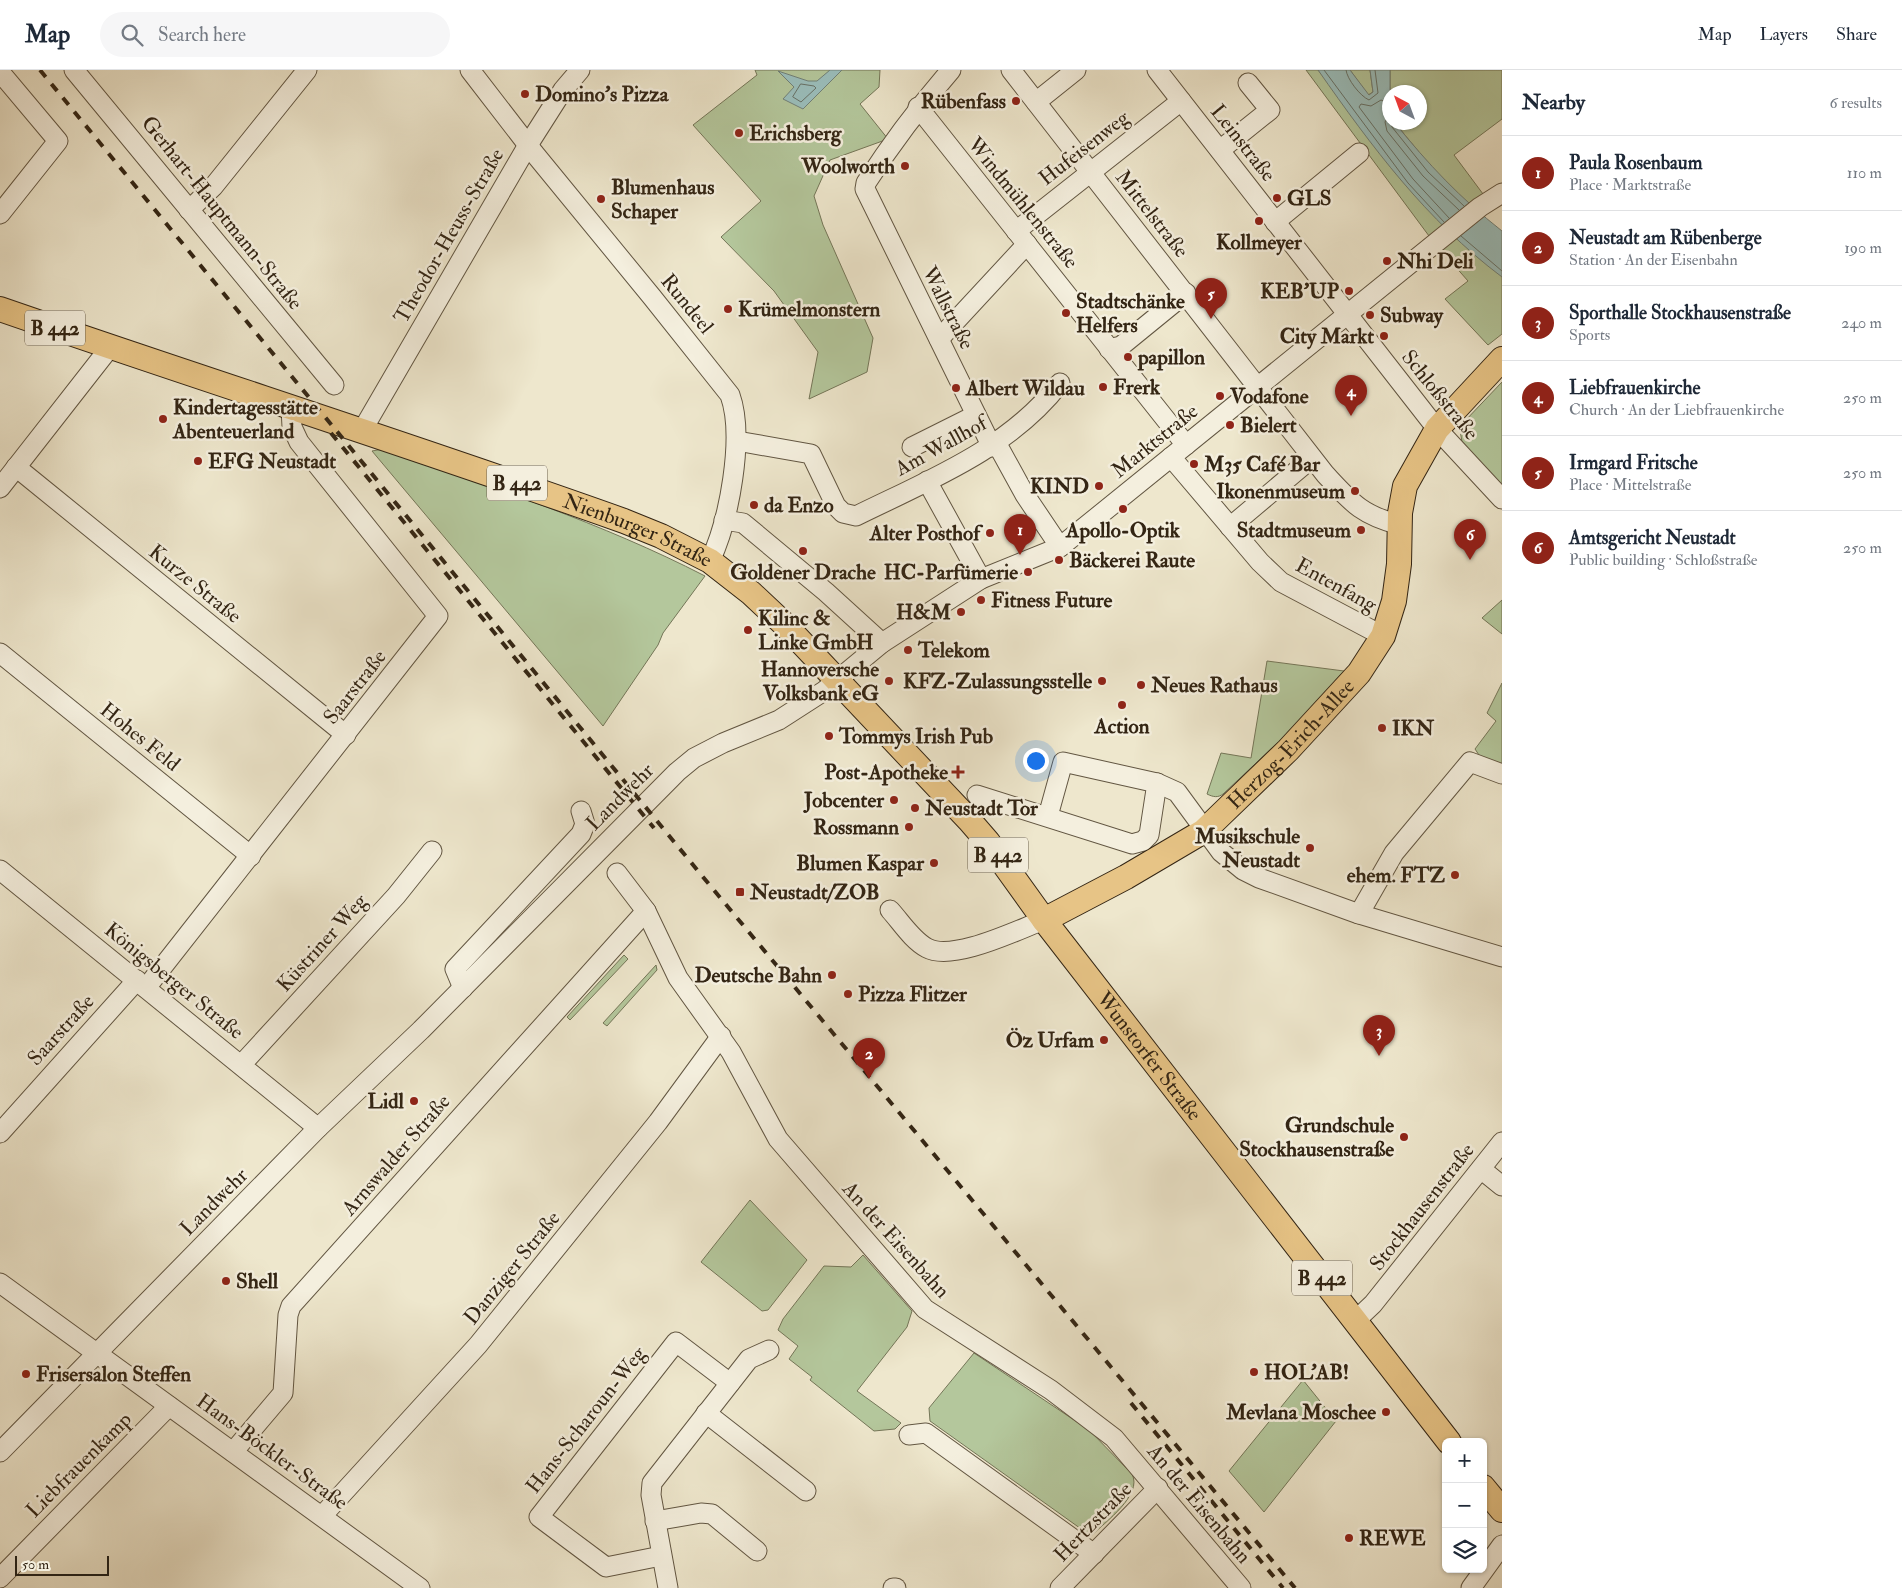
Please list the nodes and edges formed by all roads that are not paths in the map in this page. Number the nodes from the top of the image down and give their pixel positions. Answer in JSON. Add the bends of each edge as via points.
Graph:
{"nodes":[{"id":1,"x":74,"y":70,"type":"edge"},
{"id":2,"x":307,"y":70,"type":"edge"},
{"id":3,"x":470,"y":70,"type":"edge"},
{"id":4,"x":580,"y":70,"type":"edge"},
{"id":5,"x":951,"y":70,"type":"edge"},
{"id":6,"x":1011,"y":70,"type":"edge"},
{"id":7,"x":1076,"y":70,"type":"edge"},
{"id":8,"x":1157,"y":70,"type":"edge"},
{"id":9,"x":0,"y":72,"type":"edge"},
{"id":10,"x":1248,"y":83,"type":"dead end"},
{"id":11,"x":1181,"y":101,"type":"junction"},
{"id":12,"x":1036,"y":102,"type":"junction"},
{"id":13,"x":918,"y":107,"type":"junction"},
{"id":14,"x":528,"y":145,"type":"junction"},
{"id":15,"x":1220,"y":150,"type":"junction"},
{"id":16,"x":1359,"y":154,"type":"dead end"},
{"id":17,"x":1090,"y":171,"type":"junction"},
{"id":18,"x":6,"y":192,"type":"edge"},
{"id":19,"x":1502,"y":193,"type":"edge"},
{"id":20,"x":189,"y":210,"type":"junction"},
{"id":21,"x":0,"y":214,"type":"edge"},
{"id":22,"x":1275,"y":222,"type":"junction"},
{"id":23,"x":1021,"y":237,"type":"junction"},
{"id":24,"x":1186,"y":293,"type":"junction"},
{"id":25,"x":0,"y":309,"type":"edge"},
{"id":26,"x":1348,"y":314,"type":"junction"},
{"id":27,"x":939,"y":339,"type":"junction"},
{"id":28,"x":111,"y":346,"type":"junction"},
{"id":29,"x":1109,"y":349,"type":"junction"},
{"id":30,"x":1502,"y":360,"type":"edge"},
{"id":31,"x":1060,"y":383,"type":"dead end"},
{"id":32,"x":334,"y":385,"type":"dead end"},
{"id":33,"x":1258,"y":387,"type":"junction"},
{"id":34,"x":291,"y":408,"type":"junction"},
{"id":35,"x":976,"y":414,"type":"junction"},
{"id":36,"x":1437,"y":429,"type":"junction"},
{"id":37,"x":363,"y":430,"type":"junction"},
{"id":38,"x":737,"y":441,"type":"junction"},
{"id":39,"x":995,"y":445,"type":"junction"},
{"id":40,"x":1186,"y":445,"type":"junction"},
{"id":41,"x":912,"y":447,"type":"dead end"},
{"id":42,"x":1171,"y":457,"type":"junction"},
{"id":43,"x":1312,"y":458,"type":"junction"},
{"id":44,"x":16,"y":467,"type":"junction"},
{"id":45,"x":928,"y":481,"type":"junction"},
{"id":46,"x":0,"y":488,"type":"edge"},
{"id":47,"x":1502,"y":499,"type":"edge"},
{"id":48,"x":724,"y":520,"type":"junction"},
{"id":49,"x":1400,"y":525,"type":"junction"},
{"id":50,"x":1230,"y":527,"type":"junction"},
{"id":51,"x":1060,"y":547,"type":"junction"},
{"id":52,"x":710,"y":561,"type":"junction"},
{"id":53,"x":981,"y":579,"type":"junction"},
{"id":54,"x":1382,"y":636,"type":"junction"},
{"id":55,"x":882,"y":643,"type":"junction"},
{"id":56,"x":0,"y":654,"type":"edge"},
{"id":57,"x":838,"y":680,"type":"junction"},
{"id":58,"x":346,"y":735,"type":"junction"},
{"id":59,"x":1502,"y":774,"type":"edge"},
{"id":60,"x":1157,"y":783,"type":"junction"},
{"id":61,"x":977,"y":795,"type":"dead end"},
{"id":62,"x":581,"y":811,"type":"dead end"},
{"id":63,"x":1048,"y":816,"type":"junction"},
{"id":64,"x":1204,"y":831,"type":"junction"},
{"id":65,"x":432,"y":851,"type":"dead end"},
{"id":66,"x":251,"y":856,"type":"junction"},
{"id":67,"x":0,"y":870,"type":"edge"},
{"id":68,"x":617,"y":873,"type":"dead end"},
{"id":69,"x":890,"y":910,"type":"dead end"},
{"id":70,"x":646,"y":911,"type":"junction"},
{"id":71,"x":1359,"y":914,"type":"junction"},
{"id":72,"x":1044,"y":920,"type":"junction"},
{"id":73,"x":1502,"y":957,"type":"edge"},
{"id":74,"x":141,"y":984,"type":"junction"},
{"id":75,"x":463,"y":988,"type":"junction"},
{"id":76,"x":721,"y":1036,"type":"junction"},
{"id":77,"x":242,"y":1064,"type":"junction"},
{"id":78,"x":318,"y":1128,"type":"junction"},
{"id":79,"x":0,"y":1134,"type":"edge"},
{"id":80,"x":1502,"y":1142,"type":"edge"},
{"id":81,"x":1481,"y":1169,"type":"junction"},
{"id":82,"x":1502,"y":1186,"type":"edge"},
{"id":83,"x":0,"y":1283,"type":"edge"},
{"id":84,"x":1355,"y":1321,"type":"junction"},
{"id":85,"x":769,"y":1350,"type":"dead end"},
{"id":86,"x":96,"y":1354,"type":"junction"},
{"id":87,"x":730,"y":1383,"type":"junction"},
{"id":88,"x":169,"y":1406,"type":"junction"},
{"id":89,"x":706,"y":1413,"type":"junction"},
{"id":90,"x":909,"y":1435,"type":"dead end"},
{"id":91,"x":1445,"y":1438,"type":"edge"},
{"id":92,"x":0,"y":1452,"type":"edge"},
{"id":93,"x":233,"y":1452,"type":"junction"},
{"id":94,"x":1158,"y":1488,"type":"junction"},
{"id":95,"x":806,"y":1492,"type":"dead end"},
{"id":96,"x":1487,"y":1492,"type":"edge"},
{"id":97,"x":1502,"y":1510,"type":"edge"},
{"id":98,"x":322,"y":1516,"type":"junction"},
{"id":99,"x":655,"y":1521,"type":"junction"},
{"id":100,"x":1502,"y":1545,"type":"edge"},
{"id":101,"x":757,"y":1551,"type":"dead end"},
{"id":102,"x":1094,"y":1554,"type":"junction"},
{"id":103,"x":661,"y":1556,"type":"junction"},
{"id":104,"x":0,"y":1578,"type":"edge"},
{"id":105,"x":418,"y":1587,"type":"edge"},
{"id":106,"x":668,"y":1588,"type":"edge"},
{"id":107,"x":1060,"y":1588,"type":"edge"},
{"id":108,"x":1241,"y":1588,"type":"edge"},
{"id":109,"x":1471,"y":1588,"type":"edge"}],
"edges":[{"from":1,"to":20,"type":"street","name":"Gerhart-Hauptmann-Straße"},
{"from":2,"to":20,"type":"street","via":[[213,187]]},
{"from":3,"to":14,"type":"street","name":"Rundeel"},
{"from":4,"to":14,"type":"street","name":"Theodor-Heuss-Straße","via":[[563,90]]},
{"from":5,"to":13,"type":"street"},
{"from":6,"to":12,"type":"street","name":"Mittelstraße"},
{"from":7,"to":12,"type":"street"},
{"from":8,"to":11,"type":"street","name":"Leinstraße"},
{"from":9,"to":18,"type":"street","via":[[58,141]]},
{"from":10,"to":15,"type":"street","via":[[1270,110]]},
{"from":11,"to":15,"type":"street","name":"Leinstraße"},
{"from":11,"to":17,"type":"street","name":"Hufeisenweg"},
{"from":12,"to":17,"type":"street","name":"Mittelstraße"},
{"from":13,"to":23,"type":"street","name":"Windmühlenstraße"},
{"from":13,"to":27,"type":"street","name":"Wallstraße","via":[[871,175],[865,189]]},
{"from":14,"to":37,"type":"street","name":"Theodor-Heuss-Straße"},
{"from":14,"to":38,"type":"street","name":"Rundeel","via":[[721,382],[735,409]]},
{"from":15,"to":22,"type":"street","name":"Leinstraße"},
{"from":16,"to":22,"type":"street"},
{"from":17,"to":23,"type":"street","name":"Hufeisenweg"},
{"from":17,"to":24,"type":"street","name":"Mittelstraße"},
{"from":18,"to":21,"type":"street"},
{"from":19,"to":26,"type":"street","name":"Marktstraße","via":[[1480,207]]},
{"from":20,"to":32,"type":"street","name":"Gerhart-Hauptmann-Straße"},
{"from":22,"to":26,"type":"street","name":"Leinstraße"},
{"from":23,"to":27,"type":"street","name":"Hufeisenweg"},
{"from":23,"to":29,"type":"street","name":"Windmühlenstraße"},
{"from":24,"to":29,"type":"street","via":[[1121,346]]},
{"from":24,"to":33,"type":"street","name":"Mittelstraße"},
{"from":25,"to":28,"type":"main road","name":"Nienburger Straße","number":"B 442"},
{"from":26,"to":33,"type":"street","name":"Marktstraße"},
{"from":26,"to":36,"type":"street","name":"Schloßstraße"},
{"from":27,"to":35,"type":"street","name":"Wallstraße"},
{"from":28,"to":34,"type":"main road","name":"Nienburger Straße","number":"B 442"},
{"from":28,"to":44,"type":"street"},
{"from":29,"to":40,"type":"street","name":"Windmühlenstraße"},
{"from":30,"to":36,"type":"main road"},
{"from":31,"to":39,"type":"street","name":"Am Wallhof","via":[[1042,406]]},
{"from":33,"to":40,"type":"street","name":"Marktstraße"},
{"from":33,"to":43,"type":"street","name":"Mittelstraße"},
{"from":34,"to":37,"type":"main road","name":"Nienburger Straße","number":"B 442"},
{"from":34,"to":58,"type":"street","name":"Saarstraße","via":[[292,427],[299,442],[438,616]]},
{"from":35,"to":39,"type":"street","name":"Wallstraße"},
{"from":35,"to":41,"type":"street"},
{"from":36,"to":47,"type":"street","name":"Schloßstraße"},
{"from":36,"to":49,"type":"main road","name":"Herzog-Erich-Allee","via":[[1405,486]]},
{"from":37,"to":52,"type":"main road","name":"Nienburger Straße","number":"B 442","via":[[624,521]]},
{"from":38,"to":45,"type":"street","name":"Am Wallhof","via":[[811,454],[836,506],[843,513],[856,516]]},
{"from":38,"to":48,"type":"street","name":"Rundeel"},
{"from":39,"to":45,"type":"street","name":"Am Wallhof"},
{"from":39,"to":51,"type":"street","name":"Wallstraße"},
{"from":40,"to":42,"type":"street","name":"Marktstraße"},
{"from":42,"to":50,"type":"street","name":"Entenfang"},
{"from":42,"to":51,"type":"street","name":"Marktstraße"},
{"from":43,"to":49,"type":"street","name":"Mittelstraße","via":[[1355,506],[1378,520]]},
{"from":43,"to":50,"type":"street"},
{"from":44,"to":46,"type":"street"},
{"from":44,"to":58,"type":"street","name":"Kurze Straße"},
{"from":45,"to":53,"type":"street"},
{"from":48,"to":52,"type":"street","name":"Rundeel","via":[[720,540]]},
{"from":48,"to":55,"type":"street","via":[[743,523]]},
{"from":49,"to":54,"type":"main road","name":"Herzog-Erich-Allee","via":[[1394,601]]},
{"from":50,"to":54,"type":"street","name":"Entenfang","via":[[1281,582]]},
{"from":51,"to":53,"type":"street","name":"Marktstraße"},
{"from":52,"to":57,"type":"main road","name":"Nienburger Straße","number":"B 442","via":[[751,593]]},
{"from":53,"to":55,"type":"street","name":"Marktstraße"},
{"from":54,"to":64,"type":"main road","name":"Herzog-Erich-Allee","via":[[1343,691]]},
{"from":55,"to":57,"type":"street","name":"Marktstraße"},
{"from":56,"to":66,"type":"street","name":"Hohes Feld"},
{"from":57,"to":72,"type":"main road","name":"Wunstorfer Straße","number":"B 442","via":[[975,827]]},
{"from":57,"to":75,"type":"street","name":"Landwehr","via":[[779,720],[694,758]]},
{"from":58,"to":66,"type":"street","name":"Saarstraße"},
{"from":59,"to":71,"type":"street","via":[[1470,762],[1394,853]]},
{"from":60,"to":63,"type":"street","via":[[1063,762]]},
{"from":60,"to":63,"type":"street","via":[[1149,835],[1143,841],[1132,844]]},
{"from":60,"to":64,"type":"street","via":[[1177,792]]},
{"from":61,"to":63,"type":"street"},
{"from":62,"to":75,"type":"street","name":"Landwehr","via":[[585,824],[581,834],[455,969]]},
{"from":64,"to":71,"type":"street","via":[[1221,852],[1243,870]]},
{"from":64,"to":72,"type":"main road","name":"Herzog-Erich-Allee"},
{"from":65,"to":77,"type":"street","name":"Küstriner Weg","via":[[396,896]]},
{"from":66,"to":74,"type":"street","name":"Saarstraße"},
{"from":67,"to":74,"type":"street","name":"Königsberger Straße"},
{"from":68,"to":70,"type":"street","name":"An der Eisenbahn"},
{"from":69,"to":72,"type":"street","via":[[920,943],[944,952],[973,946]]},
{"from":70,"to":76,"type":"street","name":"An der Eisenbahn","via":[[678,978]]},
{"from":70,"to":93,"type":"street","name":"Arnswalder Straße","via":[[291,1306],[283,1392]]},
{"from":71,"to":73,"type":"street"},
{"from":72,"to":84,"type":"main road","name":"Wunstorfer Straße","number":"B 442"},
{"from":74,"to":77,"type":"street","name":"Königsberger Straße"},
{"from":74,"to":79,"type":"street","name":"Saarstraße"},
{"from":75,"to":78,"type":"street","name":"Landwehr"},
{"from":76,"to":94,"type":"street","name":"An der Eisenbahn","via":[[778,1138],[925,1309],[1050,1390],[1114,1438]]},
{"from":76,"to":98,"type":"street","name":"Danziger Straße","via":[[658,1122],[478,1346]]},
{"from":77,"to":78,"type":"street","name":"Königsberger Straße"},
{"from":78,"to":86,"type":"street","name":"Landwehr"},
{"from":80,"to":81,"type":"street","name":"Stockhausenstraße"},
{"from":81,"to":82,"type":"street"},
{"from":81,"to":84,"type":"street","name":"Stockhausenstraße","via":[[1373,1304]]},
{"from":83,"to":86,"type":"street","name":"Hans-Böckler-Straße"},
{"from":84,"to":91,"type":"main road","name":"Wunstorfer Straße","number":"B 442"},
{"from":85,"to":87,"type":"street","via":[[749,1359]]},
{"from":86,"to":88,"type":"street","name":"Hans-Böckler-Straße"},
{"from":86,"to":92,"type":"street","name":"Landwehr"},
{"from":87,"to":89,"type":"street"},
{"from":87,"to":103,"type":"street","name":"Hans-Scharoun-Weg","via":[[676,1342],[539,1517],[606,1567]]},
{"from":88,"to":93,"type":"street","name":"Hans-Böckler-Straße"},
{"from":88,"to":104,"type":"street","name":"Liebfrauenkamp"},
{"from":89,"to":95,"type":"street"},
{"from":89,"to":99,"type":"street","via":[[652,1482]]},
{"from":90,"to":102,"type":"street","via":[[926,1433]]},
{"from":93,"to":98,"type":"street","name":"Hans-Böckler-Straße"},
{"from":94,"to":102,"type":"street","name":"Hertzstraße"},
{"from":94,"to":108,"type":"street","name":"An der Eisenbahn"},
{"from":96,"to":97,"type":"main road"},
{"from":98,"to":105,"type":"street","name":"Hans-Böckler-Straße"},
{"from":99,"to":101,"type":"street","via":[[712,1514]]},
{"from":99,"to":103,"type":"street"},
{"from":100,"to":109,"type":"street"},
{"from":102,"to":107,"type":"street","name":"Hertzstraße"},
{"from":103,"to":106,"type":"street"}]}
